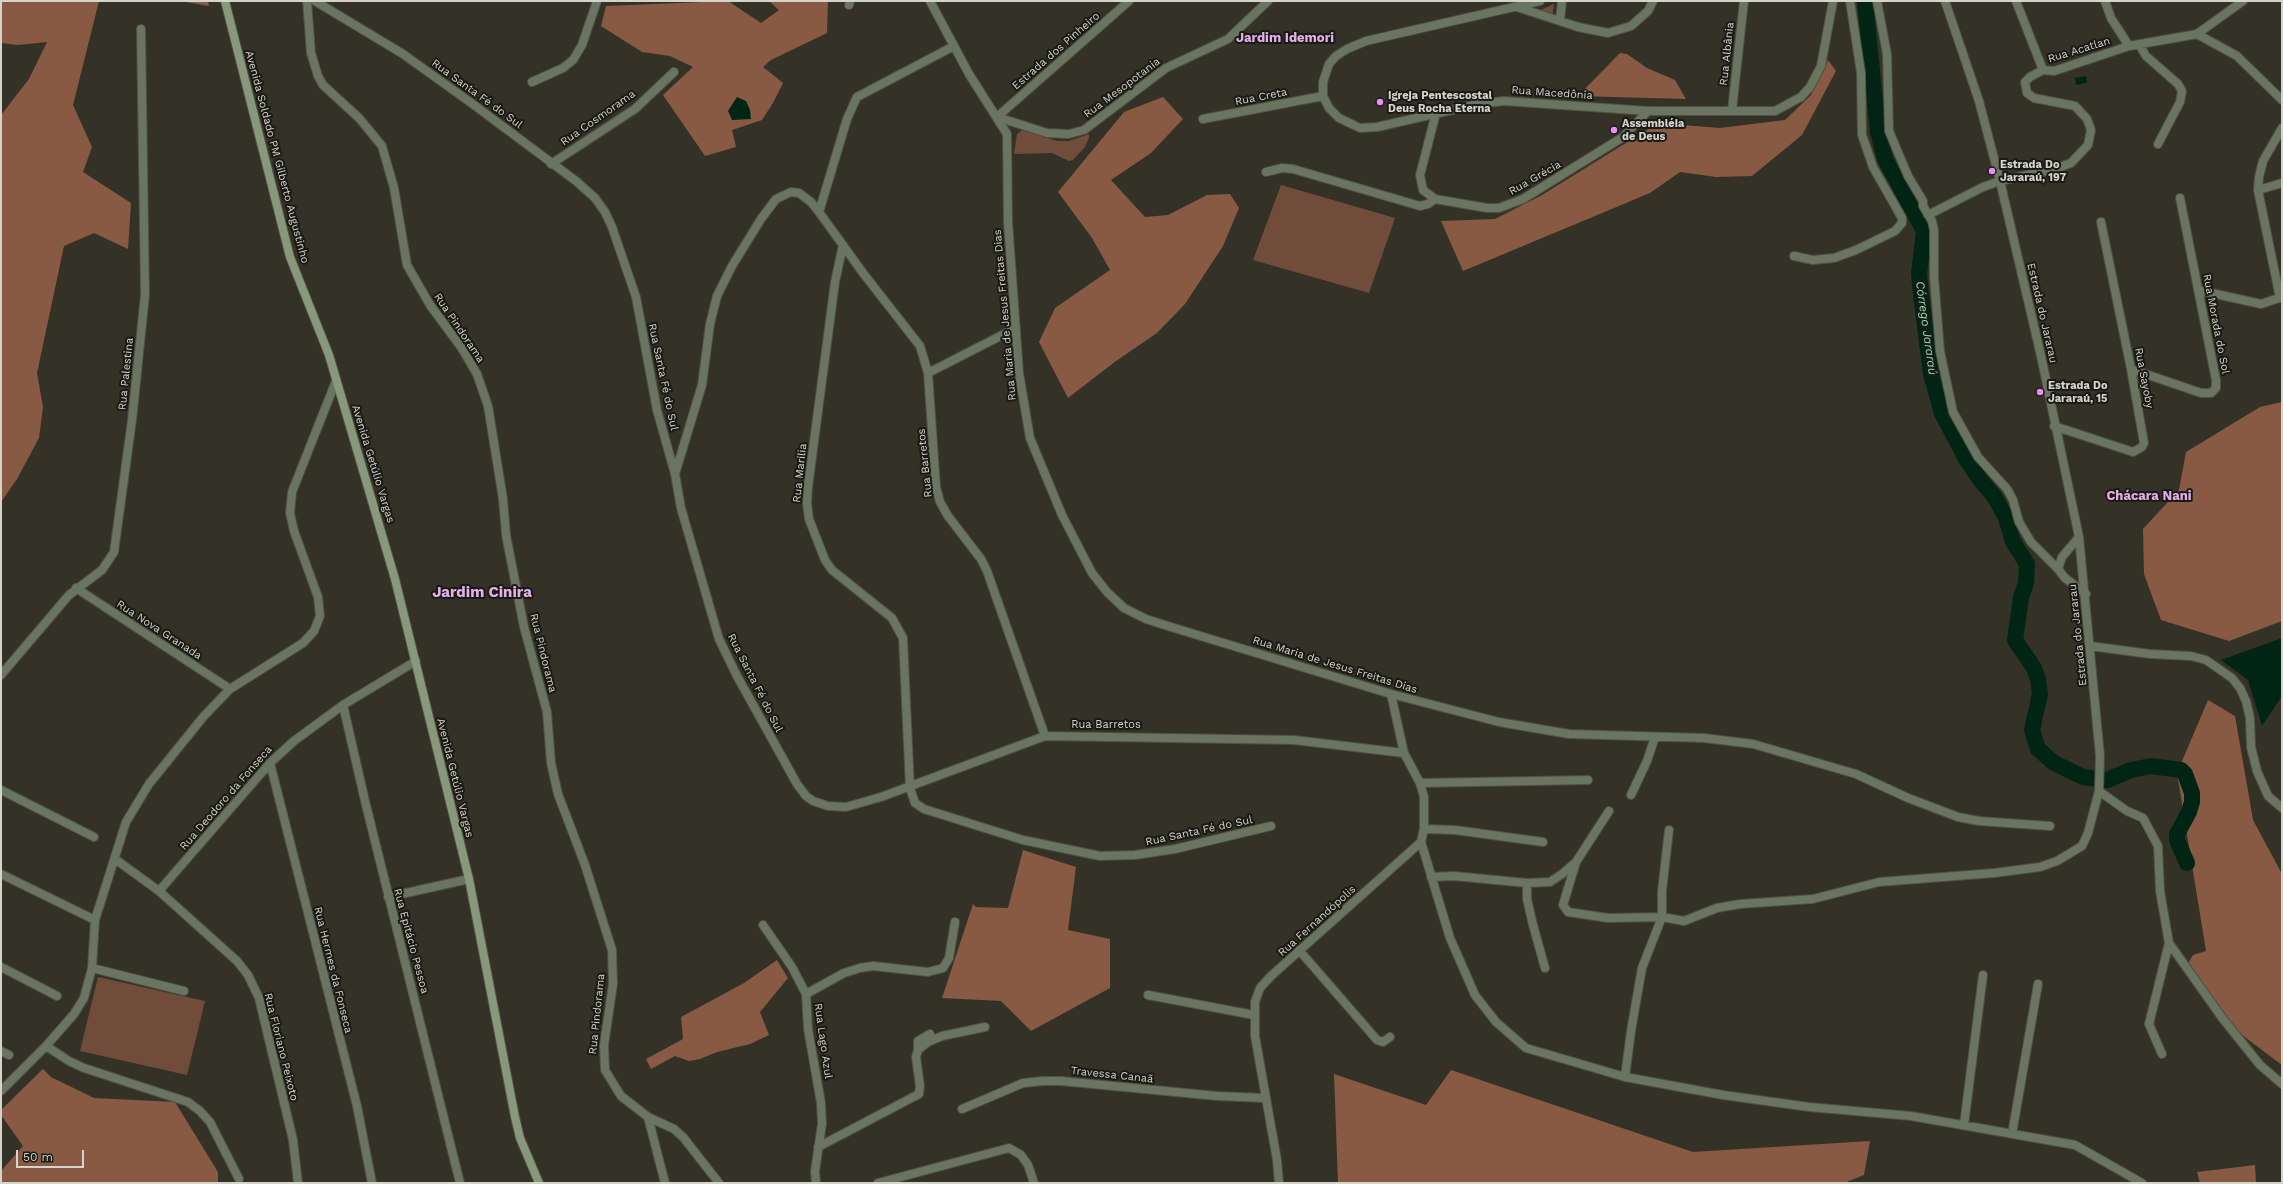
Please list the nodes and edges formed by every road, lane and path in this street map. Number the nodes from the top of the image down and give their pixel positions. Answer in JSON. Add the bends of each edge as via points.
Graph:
{"nodes":[{"id":1,"x":225,"y":1,"type":"edge"},
{"id":2,"x":307,"y":1,"type":"edge"},
{"id":3,"x":315,"y":1,"type":"edge"},
{"id":4,"x":597,"y":1,"type":"edge"},
{"id":5,"x":930,"y":1,"type":"edge"},
{"id":6,"x":1129,"y":1,"type":"edge"},
{"id":7,"x":1268,"y":1,"type":"edge"},
{"id":8,"x":1540,"y":1,"type":"edge"},
{"id":9,"x":1562,"y":1,"type":"edge"},
{"id":10,"x":1653,"y":1,"type":"edge"},
{"id":11,"x":1744,"y":1,"type":"edge"},
{"id":12,"x":1833,"y":1,"type":"edge"},
{"id":13,"x":1850,"y":1,"type":"edge"},
{"id":14,"x":1877,"y":1,"type":"edge"},
{"id":15,"x":1945,"y":1,"type":"edge"},
{"id":16,"x":2016,"y":1,"type":"edge"},
{"id":17,"x":2105,"y":1,"type":"edge"},
{"id":18,"x":2243,"y":1,"type":"edge"},
{"id":19,"x":1516,"y":7,"type":"junction"},
{"id":20,"x":1560,"y":21,"type":"junction"},
{"id":21,"x":141,"y":29,"type":"dead end"},
{"id":22,"x":2197,"y":34,"type":"junction"},
{"id":23,"x":2138,"y":44,"type":"junction"},
{"id":24,"x":954,"y":46,"type":"junction"},
{"id":25,"x":2129,"y":46,"type":"junction"},
{"id":26,"x":2043,"y":70,"type":"junction"},
{"id":27,"x":674,"y":72,"type":"dead end"},
{"id":28,"x":532,"y":82,"type":"dead end"},
{"id":29,"x":1323,"y":96,"type":"junction"},
{"id":30,"x":2282,"y":100,"type":"edge"},
{"id":31,"x":1648,"y":110,"type":"junction"},
{"id":32,"x":1732,"y":110,"type":"junction"},
{"id":33,"x":1436,"y":113,"type":"junction"},
{"id":34,"x":997,"y":117,"type":"junction"},
{"id":35,"x":1202,"y":119,"type":"dead end"},
{"id":36,"x":2282,"y":128,"type":"edge"},
{"id":37,"x":2158,"y":144,"type":"dead end"},
{"id":38,"x":551,"y":164,"type":"junction"},
{"id":39,"x":1266,"y":172,"type":"dead end"},
{"id":40,"x":2000,"y":181,"type":"junction"},
{"id":41,"x":2282,"y":183,"type":"edge"},
{"id":42,"x":2258,"y":190,"type":"junction"},
{"id":43,"x":2180,"y":198,"type":"dead end"},
{"id":44,"x":1435,"y":199,"type":"junction"},
{"id":45,"x":819,"y":212,"type":"junction"},
{"id":46,"x":1928,"y":215,"type":"junction"},
{"id":47,"x":2101,"y":222,"type":"dead end"},
{"id":48,"x":842,"y":245,"type":"junction"},
{"id":49,"x":1794,"y":256,"type":"dead end"},
{"id":50,"x":2198,"y":290,"type":"junction"},
{"id":51,"x":2281,"y":298,"type":"edge"},
{"id":52,"x":1016,"y":328,"type":"junction"},
{"id":53,"x":2131,"y":369,"type":"junction"},
{"id":54,"x":928,"y":373,"type":"junction"},
{"id":55,"x":336,"y":381,"type":"junction"},
{"id":56,"x":2054,"y":426,"type":"junction"},
{"id":57,"x":675,"y":474,"type":"junction"},
{"id":58,"x":2079,"y":537,"type":"junction"},
{"id":59,"x":2058,"y":569,"type":"junction"},
{"id":60,"x":76,"y":588,"type":"junction"},
{"id":61,"x":2086,"y":594,"type":"junction"},
{"id":62,"x":2090,"y":646,"type":"junction"},
{"id":63,"x":416,"y":662,"type":"junction"},
{"id":64,"x":1,"y":675,"type":"edge"},
{"id":65,"x":230,"y":689,"type":"junction"},
{"id":66,"x":1391,"y":694,"type":"junction"},
{"id":67,"x":343,"y":705,"type":"junction"},
{"id":68,"x":1045,"y":736,"type":"junction"},
{"id":69,"x":1656,"y":737,"type":"junction"},
{"id":70,"x":1404,"y":753,"type":"junction"},
{"id":71,"x":270,"y":763,"type":"junction"},
{"id":72,"x":1588,"y":780,"type":"dead end"},
{"id":73,"x":1420,"y":782,"type":"junction"},
{"id":74,"x":910,"y":788,"type":"junction"},
{"id":75,"x":1,"y":790,"type":"edge"},
{"id":76,"x":2099,"y":790,"type":"junction"},
{"id":77,"x":1630,"y":795,"type":"dead end"},
{"id":78,"x":2282,"y":808,"type":"edge"},
{"id":79,"x":1608,"y":811,"type":"dead end"},
{"id":80,"x":1272,"y":826,"type":"dead end"},
{"id":81,"x":2050,"y":826,"type":"dead end"},
{"id":82,"x":1424,"y":829,"type":"junction"},
{"id":83,"x":1669,"y":830,"type":"dead end"},
{"id":84,"x":94,"y":837,"type":"dead end"},
{"id":85,"x":1421,"y":842,"type":"junction"},
{"id":86,"x":1543,"y":842,"type":"dead end"},
{"id":87,"x":115,"y":859,"type":"junction"},
{"id":88,"x":1576,"y":862,"type":"junction"},
{"id":89,"x":1,"y":874,"type":"edge"},
{"id":90,"x":1431,"y":877,"type":"junction"},
{"id":91,"x":469,"y":879,"type":"junction"},
{"id":92,"x":1527,"y":883,"type":"junction"},
{"id":93,"x":159,"y":892,"type":"junction"},
{"id":94,"x":388,"y":897,"type":"junction"},
{"id":95,"x":1662,"y":917,"type":"junction"},
{"id":96,"x":95,"y":920,"type":"junction"},
{"id":97,"x":956,"y":922,"type":"dead end"},
{"id":98,"x":763,"y":925,"type":"dead end"},
{"id":99,"x":2169,"y":943,"type":"junction"},
{"id":100,"x":1299,"y":950,"type":"junction"},
{"id":101,"x":1,"y":967,"type":"edge"},
{"id":102,"x":92,"y":968,"type":"junction"},
{"id":103,"x":1545,"y":968,"type":"dead end"},
{"id":104,"x":1982,"y":975,"type":"dead end"},
{"id":105,"x":2038,"y":984,"type":"dead end"},
{"id":106,"x":184,"y":991,"type":"dead end"},
{"id":107,"x":806,"y":994,"type":"junction"},
{"id":108,"x":1148,"y":995,"type":"dead end"},
{"id":109,"x":57,"y":996,"type":"dead end"},
{"id":110,"x":1254,"y":1016,"type":"junction"},
{"id":111,"x":985,"y":1026,"type":"dead end"},
{"id":112,"x":930,"y":1034,"type":"dead end"},
{"id":113,"x":1390,"y":1037,"type":"dead end"},
{"id":114,"x":46,"y":1046,"type":"junction"},
{"id":115,"x":918,"y":1050,"type":"junction"},
{"id":116,"x":2162,"y":1054,"type":"dead end"},
{"id":117,"x":1625,"y":1077,"type":"junction"},
{"id":118,"x":2282,"y":1084,"type":"edge"},
{"id":119,"x":1,"y":1091,"type":"edge"},
{"id":120,"x":1265,"y":1098,"type":"junction"},
{"id":121,"x":962,"y":1109,"type":"dead end"},
{"id":122,"x":648,"y":1117,"type":"junction"},
{"id":123,"x":1964,"y":1125,"type":"junction"},
{"id":124,"x":2012,"y":1134,"type":"junction"},
{"id":125,"x":818,"y":1147,"type":"junction"},
{"id":126,"x":239,"y":1178,"type":"dead end"},
{"id":127,"x":298,"y":1183,"type":"edge"},
{"id":128,"x":372,"y":1183,"type":"edge"},
{"id":129,"x":460,"y":1183,"type":"edge"},
{"id":130,"x":539,"y":1183,"type":"edge"},
{"id":131,"x":665,"y":1183,"type":"edge"},
{"id":132,"x":719,"y":1183,"type":"edge"},
{"id":133,"x":816,"y":1183,"type":"edge"},
{"id":134,"x":878,"y":1183,"type":"edge"},
{"id":135,"x":1034,"y":1183,"type":"edge"},
{"id":136,"x":1279,"y":1183,"type":"edge"},
{"id":137,"x":2142,"y":1183,"type":"edge"}],
"edges":[{"from":1,"to":55,"type":"street","name":"Avenida Soldado PM Gilberto Augustinho","via":[[290,257]]},
{"from":2,"to":122,"type":"street","name":"Rua Pindorama","via":[[311,53],[318,76],[323,85],[359,118],[382,146],[394,188],[406,265],[460,347],[482,386],[492,429],[507,543],[524,627],[547,712],[547,732],[557,788],[612,950],[613,984],[604,1045],[605,1070],[621,1096]]},
{"from":3,"to":38,"type":"street","name":"Rua Santa Fé do Sul","via":[[403,54]]},
{"from":4,"to":28,"type":"street","via":[[582,45],[573,60],[563,68]]},
{"from":5,"to":24,"type":"street","name":"Rua Maria de Jesus Freitas Dias"},
{"from":6,"to":34,"type":"street","name":"Estrada dos Pinheiro"},
{"from":7,"to":34,"type":"street","name":"Rua Mesopotania","via":[[1228,39],[1166,68],[1084,130],[1069,134],[1047,133]]},
{"from":8,"to":19,"type":"street"},
{"from":9,"to":20,"type":"street"},
{"from":10,"to":20,"type":"street","via":[[1648,11],[1620,30],[1599,33]]},
{"from":11,"to":32,"type":"street","name":"Rua Albânia"},
{"from":12,"to":32,"type":"street","name":"Rua Macedônia","via":[[1821,66],[1810,87],[1796,100],[1775,111]]},
{"from":13,"to":49,"type":"street","via":[[1861,73],[1862,135],[1873,167],[1902,218],[1902,223],[1895,231],[1834,258],[1813,260]]},
{"from":14,"to":46,"type":"street","via":[[1887,54],[1889,131]]},
{"from":15,"to":40,"type":"street","name":"Estrada do Jararau","via":[[1977,94]]},
{"from":16,"to":26,"type":"street"},
{"from":17,"to":25,"type":"street","via":[[2111,18]]},
{"from":18,"to":22,"type":"street"},
{"from":19,"to":20,"type":"street"},
{"from":19,"to":29,"type":"street","via":[[1366,41],[1347,49],[1336,56],[1330,64],[1323,82]]},
{"from":21,"to":60,"type":"street","name":"Rua Palestina","via":[[145,295],[132,420],[114,552],[102,570]]},
{"from":22,"to":23,"type":"street","name":"Rua Acatlan"},
{"from":22,"to":30,"type":"street","via":[[2237,56]]},
{"from":23,"to":25,"type":"street","name":"Rua Acatlan"},
{"from":23,"to":37,"type":"street","via":[[2146,56],[2178,84],[2182,91],[2180,102]]},
{"from":24,"to":34,"type":"street","name":"Rua Maria de Jesus Freitas Dias","via":[[988,107]]},
{"from":24,"to":45,"type":"street","via":[[857,97],[847,119]]},
{"from":25,"to":26,"type":"street","name":"Rua Acatlan","via":[[2054,71]]},
{"from":26,"to":40,"type":"street","name":"Rua Acatlan","via":[[2025,82],[2027,93],[2034,98],[2075,106],[2087,119],[2091,130],[2088,146],[2071,163]]},
{"from":27,"to":38,"type":"street","name":"Rua Cosmorama","via":[[635,109]]},
{"from":29,"to":33,"type":"street","name":"Rua Macedônia","via":[[1329,108],[1339,118],[1360,128],[1377,127]]},
{"from":29,"to":35,"type":"street","name":"Rua Creta"},
{"from":31,"to":32,"type":"street","name":"Rua Macedônia"},
{"from":31,"to":33,"type":"street","name":"Rua Macedônia","via":[[1504,101]]},
{"from":31,"to":44,"type":"street","name":"Rua Grécia","via":[[1623,138],[1510,205],[1487,208]]},
{"from":33,"to":44,"type":"street","via":[[1420,175],[1423,190]]},
{"from":34,"to":52,"type":"street","name":"Rua Maria de Jesus Freitas Dias","via":[[1007,134],[1008,142],[1008,222]]},
{"from":36,"to":42,"type":"street","via":[[2263,161]]},
{"from":38,"to":57,"type":"street","name":"Rua Santa Fé do Sul","via":[[576,180],[595,198],[612,227],[636,297],[657,410]]},
{"from":39,"to":44,"type":"street","via":[[1282,168],[1293,169],[1420,206]]},
{"from":40,"to":46,"type":"street","name":"Rua Acatlan"},
{"from":40,"to":56,"type":"street","name":"Estrada do Jararau"},
{"from":41,"to":42,"type":"street"},
{"from":42,"to":51,"type":"street"},
{"from":43,"to":50,"type":"street","name":"Rua Morada do Sol"},
{"from":45,"to":48,"type":"street","name":"Rua Barretos"},
{"from":45,"to":57,"type":"street","name":"Rua Barretos","via":[[799,193],[784,194],[776,199],[761,219],[732,266],[717,296],[710,324],[702,385]]},
{"from":46,"to":59,"type":"street","via":[[1934,230],[1934,277],[1940,351],[1953,412],[1978,457],[2007,489],[2019,522],[2031,542]]},
{"from":47,"to":53,"type":"street","name":"Rua Sayoby"},
{"from":48,"to":54,"type":"street","name":"Rua Barretos","via":[[920,346]]},
{"from":48,"to":74,"type":"street","name":"Rua Marília","via":[[808,487],[808,519],[825,560],[832,570],[892,618],[903,638]]},
{"from":50,"to":51,"type":"street","via":[[2261,304]]},
{"from":50,"to":53,"type":"street","name":"Rua Morada do Sol","via":[[2216,380],[2214,391],[2200,393]]},
{"from":52,"to":54,"type":"street"},
{"from":52,"to":66,"type":"street","name":"Rua Maria de Jesus Freitas Dias","via":[[1019,373],[1030,438],[1072,536],[1092,573],[1107,592],[1124,608],[1146,619]]},
{"from":53,"to":56,"type":"street","name":"Rua Sayoby","via":[[2143,436],[2139,450],[2133,452]]},
{"from":54,"to":68,"type":"street","name":"Rua Barretos","via":[[936,486],[940,502],[987,571]]},
{"from":55,"to":63,"type":"street","name":"Avenida Getúlio Vargas","via":[[393,571]]},
{"from":55,"to":65,"type":"street","via":[[292,492],[290,513],[318,597],[320,616],[314,631],[303,643]]},
{"from":56,"to":58,"type":"street","name":"Estrada do Jararau"},
{"from":57,"to":74,"type":"street","name":"Rua Santa Fé do Sul","via":[[695,561],[719,638],[737,676],[801,790],[813,801],[828,806],[846,807]]},
{"from":58,"to":59,"type":"street","via":[[2062,557]]},
{"from":58,"to":61,"type":"street","name":"Estrada do Jararau"},
{"from":59,"to":61,"type":"street","via":[[2065,578]]},
{"from":60,"to":64,"type":"street","name":"Rua Palestina"},
{"from":60,"to":65,"type":"street","name":"Rua Nova Granada"},
{"from":61,"to":62,"type":"street","name":"Estrada do Jararau"},
{"from":62,"to":76,"type":"street","name":"Estrada do Jararau","via":[[2100,756]]},
{"from":62,"to":78,"type":"street","via":[[2150,654],[2191,656],[2206,660],[2232,678],[2246,701],[2250,718],[2251,747],[2257,771],[2268,796]]},
{"from":63,"to":67,"type":"street","name":"Rua Deodoro da Fonseca"},
{"from":63,"to":91,"type":"street","name":"Avenida Getúlio Vargas"},
{"from":65,"to":87,"type":"street","via":[[199,722],[144,790],[126,822]]},
{"from":66,"to":69,"type":"street","name":"Rua Maria de Jesus Freitas Dias","via":[[1529,728],[1569,734]]},
{"from":66,"to":70,"type":"street"},
{"from":67,"to":71,"type":"street","name":"Rua Deodoro da Fonseca","via":[[294,741]]},
{"from":67,"to":94,"type":"street","name":"Rua Epitácio Pessoa"},
{"from":68,"to":70,"type":"street","name":"Rua Barretos","via":[[1294,740]]},
{"from":68,"to":74,"type":"street","name":"Rua Santa Fé do Sul"},
{"from":69,"to":77,"type":"street"},
{"from":69,"to":81,"type":"street","name":"Rua Maria de Jesus Freitas Dias","via":[[1704,738],[1753,744],[1856,774],[1958,817]]},
{"from":70,"to":73,"type":"street"},
{"from":71,"to":93,"type":"street","name":"Rua Deodoro da Fonseca"},
{"from":71,"to":128,"type":"street","name":"Rua Hermes da Fonseca","via":[[357,1106]]},
{"from":72,"to":73,"type":"street"},
{"from":73,"to":82,"type":"street","via":[[1424,797]]},
{"from":74,"to":80,"type":"street","name":"Rua Santa Fé do Sul","via":[[916,803],[924,809],[1023,840],[1100,856],[1135,855],[1175,849]]},
{"from":75,"to":84,"type":"street"},
{"from":76,"to":95,"type":"street","via":[[2082,846],[2040,867],[1879,882],[1812,899],[1717,908],[1684,921]]},
{"from":76,"to":99,"type":"street","via":[[2127,811],[2143,818],[2158,846],[2160,891]]},
{"from":79,"to":88,"type":"street"},
{"from":82,"to":85,"type":"street"},
{"from":82,"to":86,"type":"street","via":[[1455,830]]},
{"from":83,"to":95,"type":"street","via":[[1662,891]]},
{"from":85,"to":90,"type":"street"},
{"from":85,"to":100,"type":"street","name":"Rua Fernandópolis","via":[[1336,920]]},
{"from":87,"to":93,"type":"street","name":"Rua Floriano Peixoto"},
{"from":87,"to":96,"type":"street"},
{"from":88,"to":92,"type":"street","via":[[1550,882]]},
{"from":88,"to":95,"type":"street","via":[[1563,905],[1568,912],[1608,918]]},
{"from":89,"to":96,"type":"street"},
{"from":90,"to":92,"type":"street","via":[[1454,876]]},
{"from":90,"to":117,"type":"street","via":[[1450,938],[1468,981],[1475,995],[1496,1022],[1526,1048]]},
{"from":91,"to":94,"type":"street"},
{"from":91,"to":130,"type":"street","name":"Avenida Getúlio Vargas","via":[[515,1117],[520,1138]]},
{"from":92,"to":103,"type":"street","via":[[1533,925]]},
{"from":93,"to":127,"type":"street","name":"Rua Floriano Peixoto","via":[[237,961],[248,975],[256,992],[292,1140]]},
{"from":94,"to":129,"type":"street","name":"Rua Epitácio Pessoa"},
{"from":95,"to":117,"type":"street","via":[[1642,968]]},
{"from":96,"to":102,"type":"street"},
{"from":97,"to":107,"type":"street","via":[[949,958],[943,968],[928,972],[873,966],[860,968],[844,973]]},
{"from":98,"to":107,"type":"street","name":"Rua Lago Azul","via":[[792,967]]},
{"from":99,"to":116,"type":"street","via":[[2149,1024]]},
{"from":99,"to":118,"type":"street","via":[[2223,1019],[2260,1065]]},
{"from":100,"to":110,"type":"street","name":"Rua Fernandópolis","via":[[1260,988]]},
{"from":100,"to":113,"type":"street","via":[[1378,1040],[1383,1042]]},
{"from":101,"to":109,"type":"street"},
{"from":102,"to":106,"type":"street"},
{"from":102,"to":114,"type":"street","via":[[84,998],[74,1014]]},
{"from":104,"to":123,"type":"street"},
{"from":105,"to":124,"type":"street"},
{"from":107,"to":125,"type":"street","name":"Rua Lago Azul","via":[[808,1029],[821,1103],[822,1124]]},
{"from":108,"to":110,"type":"street"},
{"from":110,"to":120,"type":"street","name":"Rua Fernandópolis"},
{"from":111,"to":115,"type":"street","via":[[942,1036]]},
{"from":112,"to":115,"type":"street","via":[[918,1041]]},
{"from":114,"to":119,"type":"street"},
{"from":114,"to":126,"type":"street","via":[[84,1068],[188,1102],[210,1122]]},
{"from":115,"to":125,"type":"street","via":[[916,1057],[919,1094]]},
{"from":117,"to":123,"type":"street","via":[[1723,1095],[1809,1107],[1911,1116]]},
{"from":120,"to":121,"type":"street","name":"Travessa Canaã","via":[[1043,1081],[1023,1083]]},
{"from":120,"to":136,"type":"street","name":"Rua Fernandópolis"},
{"from":122,"to":131,"type":"street"},
{"from":122,"to":132,"type":"street","name":"Rua Pindorama","via":[[674,1129]]},
{"from":123,"to":124,"type":"street"},
{"from":124,"to":137,"type":"street","via":[[2075,1145]]},
{"from":125,"to":133,"type":"street","name":"Rua Lago Azul"},
{"from":134,"to":135,"type":"street","via":[[1009,1148],[1021,1155],[1028,1165]]}]}
